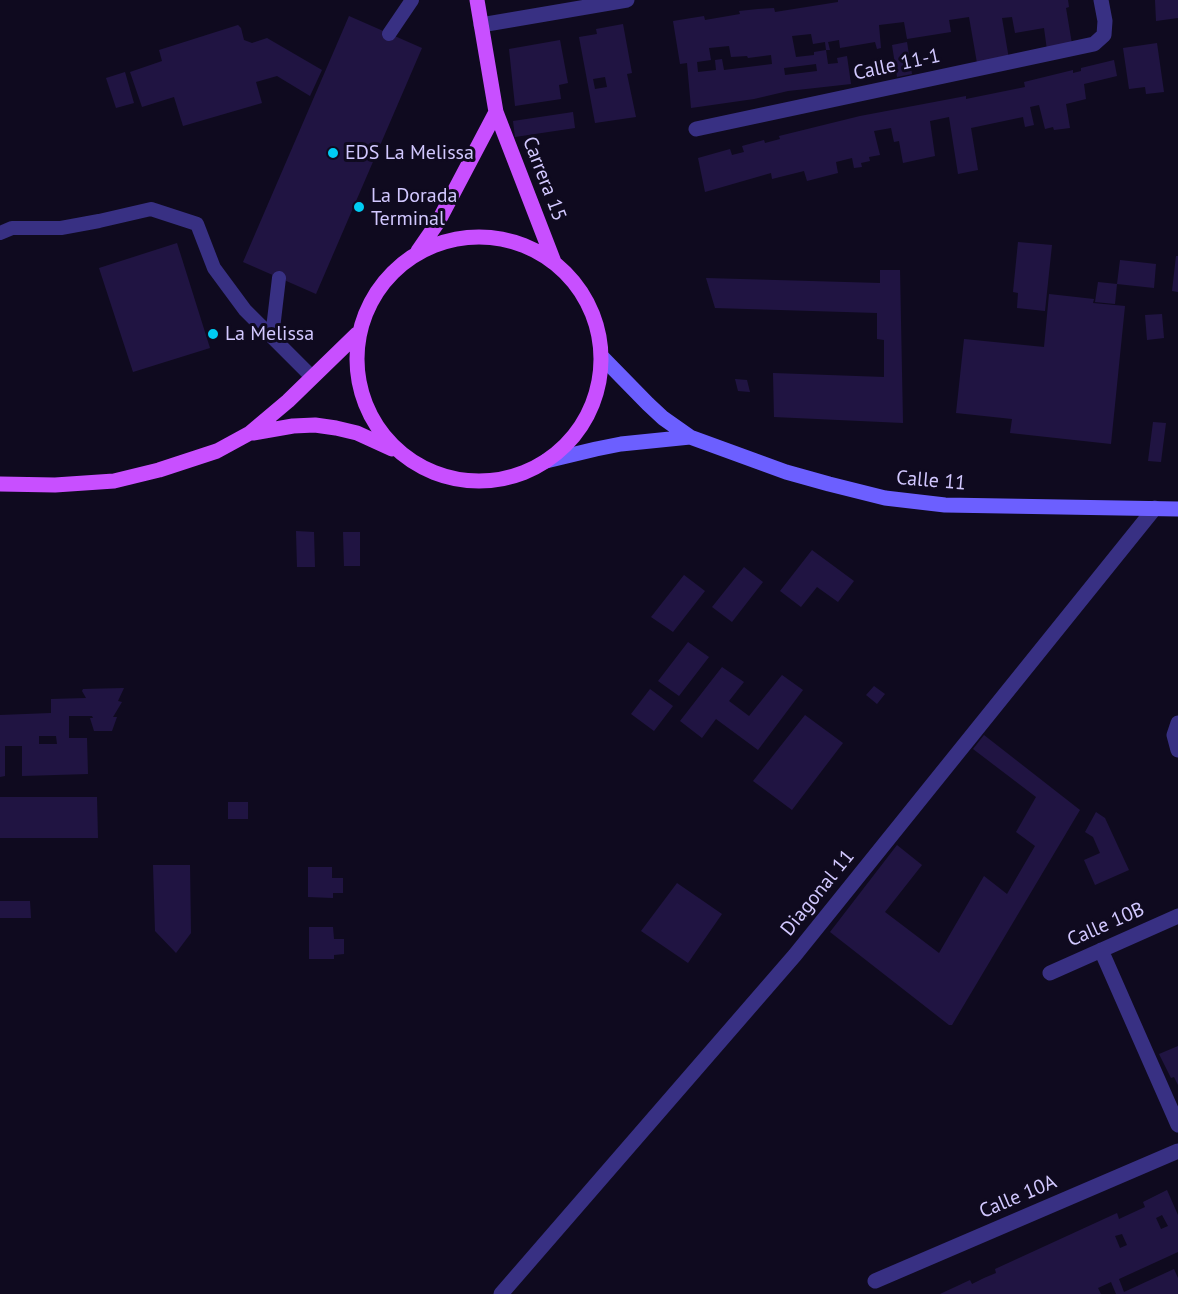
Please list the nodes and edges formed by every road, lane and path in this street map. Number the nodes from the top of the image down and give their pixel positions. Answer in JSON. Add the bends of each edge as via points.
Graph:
{"nodes":[{"id":1,"x":412,"y":0,"type":"edge"},
{"id":2,"x":477,"y":0,"type":"edge"},
{"id":3,"x":627,"y":0,"type":"edge"},
{"id":4,"x":1101,"y":0,"type":"edge"},
{"id":5,"x":481,"y":26,"type":"junction"},
{"id":6,"x":389,"y":34,"type":"dead end"},
{"id":7,"x":496,"y":112,"type":"junction"},
{"id":8,"x":696,"y":129,"type":"dead end"},
{"id":9,"x":0,"y":233,"type":"edge"},
{"id":10,"x":417,"y":252,"type":"junction"},
{"id":11,"x":554,"y":262,"type":"junction"},
{"id":12,"x":279,"y":278,"type":"dead end"},
{"id":13,"x":357,"y":334,"type":"junction"},
{"id":14,"x":272,"y":337,"type":"junction"},
{"id":15,"x":602,"y":357,"type":"junction"},
{"id":16,"x":312,"y":377,"type":"junction"},
{"id":17,"x":250,"y":434,"type":"junction"},
{"id":18,"x":690,"y":437,"type":"junction"},
{"id":19,"x":397,"y":451,"type":"junction"},
{"id":20,"x":546,"y":461,"type":"junction"},
{"id":21,"x":0,"y":484,"type":"edge"},
{"id":22,"x":1155,"y":508,"type":"junction"},
{"id":23,"x":1178,"y":509,"type":"edge"},
{"id":24,"x":1178,"y":723,"type":"edge"},
{"id":25,"x":1178,"y":750,"type":"edge"},
{"id":26,"x":1178,"y":916,"type":"edge"},
{"id":27,"x":1101,"y":950,"type":"junction"},
{"id":28,"x":1050,"y":973,"type":"dead end"},
{"id":29,"x":1178,"y":1125,"type":"edge"},
{"id":30,"x":1178,"y":1151,"type":"edge"},
{"id":31,"x":875,"y":1281,"type":"dead end"},
{"id":32,"x":501,"y":1294,"type":"edge"}],
"edges":[{"from":1,"to":6,"type":"lane"},
{"from":2,"to":5,"type":"main road","name":"Carrera 15"},
{"from":3,"to":5,"type":"street"},
{"from":4,"to":8,"type":"street","name":"Calle 11-1","via":[[1104,35],[1094,44]]},
{"from":5,"to":7,"type":"main road","name":"Carrera 15"},
{"from":7,"to":10,"type":"main road","via":[[438,222]]},
{"from":7,"to":11,"type":"main road","name":"Carrera 15"},
{"from":9,"to":14,"type":"lane","via":[[12,228],[61,228],[151,209],[197,224],[214,268],[245,310]]},
{"from":10,"to":11,"type":"main road","via":[[444,241],[472,236],[501,238],[529,247]]},
{"from":10,"to":13,"type":"main road","via":[[378,287]]},
{"from":11,"to":15,"type":"main road","via":[[574,281],[589,304]]},
{"from":12,"to":14,"type":"lane"},
{"from":13,"to":16,"type":"main road"},
{"from":13,"to":19,"type":"main road","via":[[355,366],[362,398],[376,426]]},
{"from":14,"to":16,"type":"lane"},
{"from":15,"to":18,"type":"main road","name":"Calle 11","via":[[663,418]]},
{"from":15,"to":20,"type":"main road","via":[[599,388],[588,417],[570,442]]},
{"from":16,"to":17,"type":"main road"},
{"from":17,"to":19,"type":"main road","via":[[315,425],[357,433]]},
{"from":17,"to":21,"type":"main road","via":[[217,451],[135,477],[77,484]]},
{"from":18,"to":20,"type":"main road","name":"Calle 11","via":[[621,444]]},
{"from":18,"to":22,"type":"main road","name":"Calle 11","via":[[786,472],[885,498],[945,505]]},
{"from":19,"to":20,"type":"main road","via":[[423,468],[454,479],[475,481],[517,476]]},
{"from":22,"to":23,"type":"main road","name":"Calle 11"},
{"from":22,"to":32,"type":"street","name":"Diagonal 11","via":[[795,955]]},
{"from":24,"to":25,"type":"street","via":[[1174,735]]},
{"from":26,"to":27,"type":"street","name":"Calle 10B"},
{"from":27,"to":28,"type":"street","name":"Calle 10B"},
{"from":27,"to":29,"type":"street"},
{"from":30,"to":31,"type":"street","name":"Calle 10A"}]}
